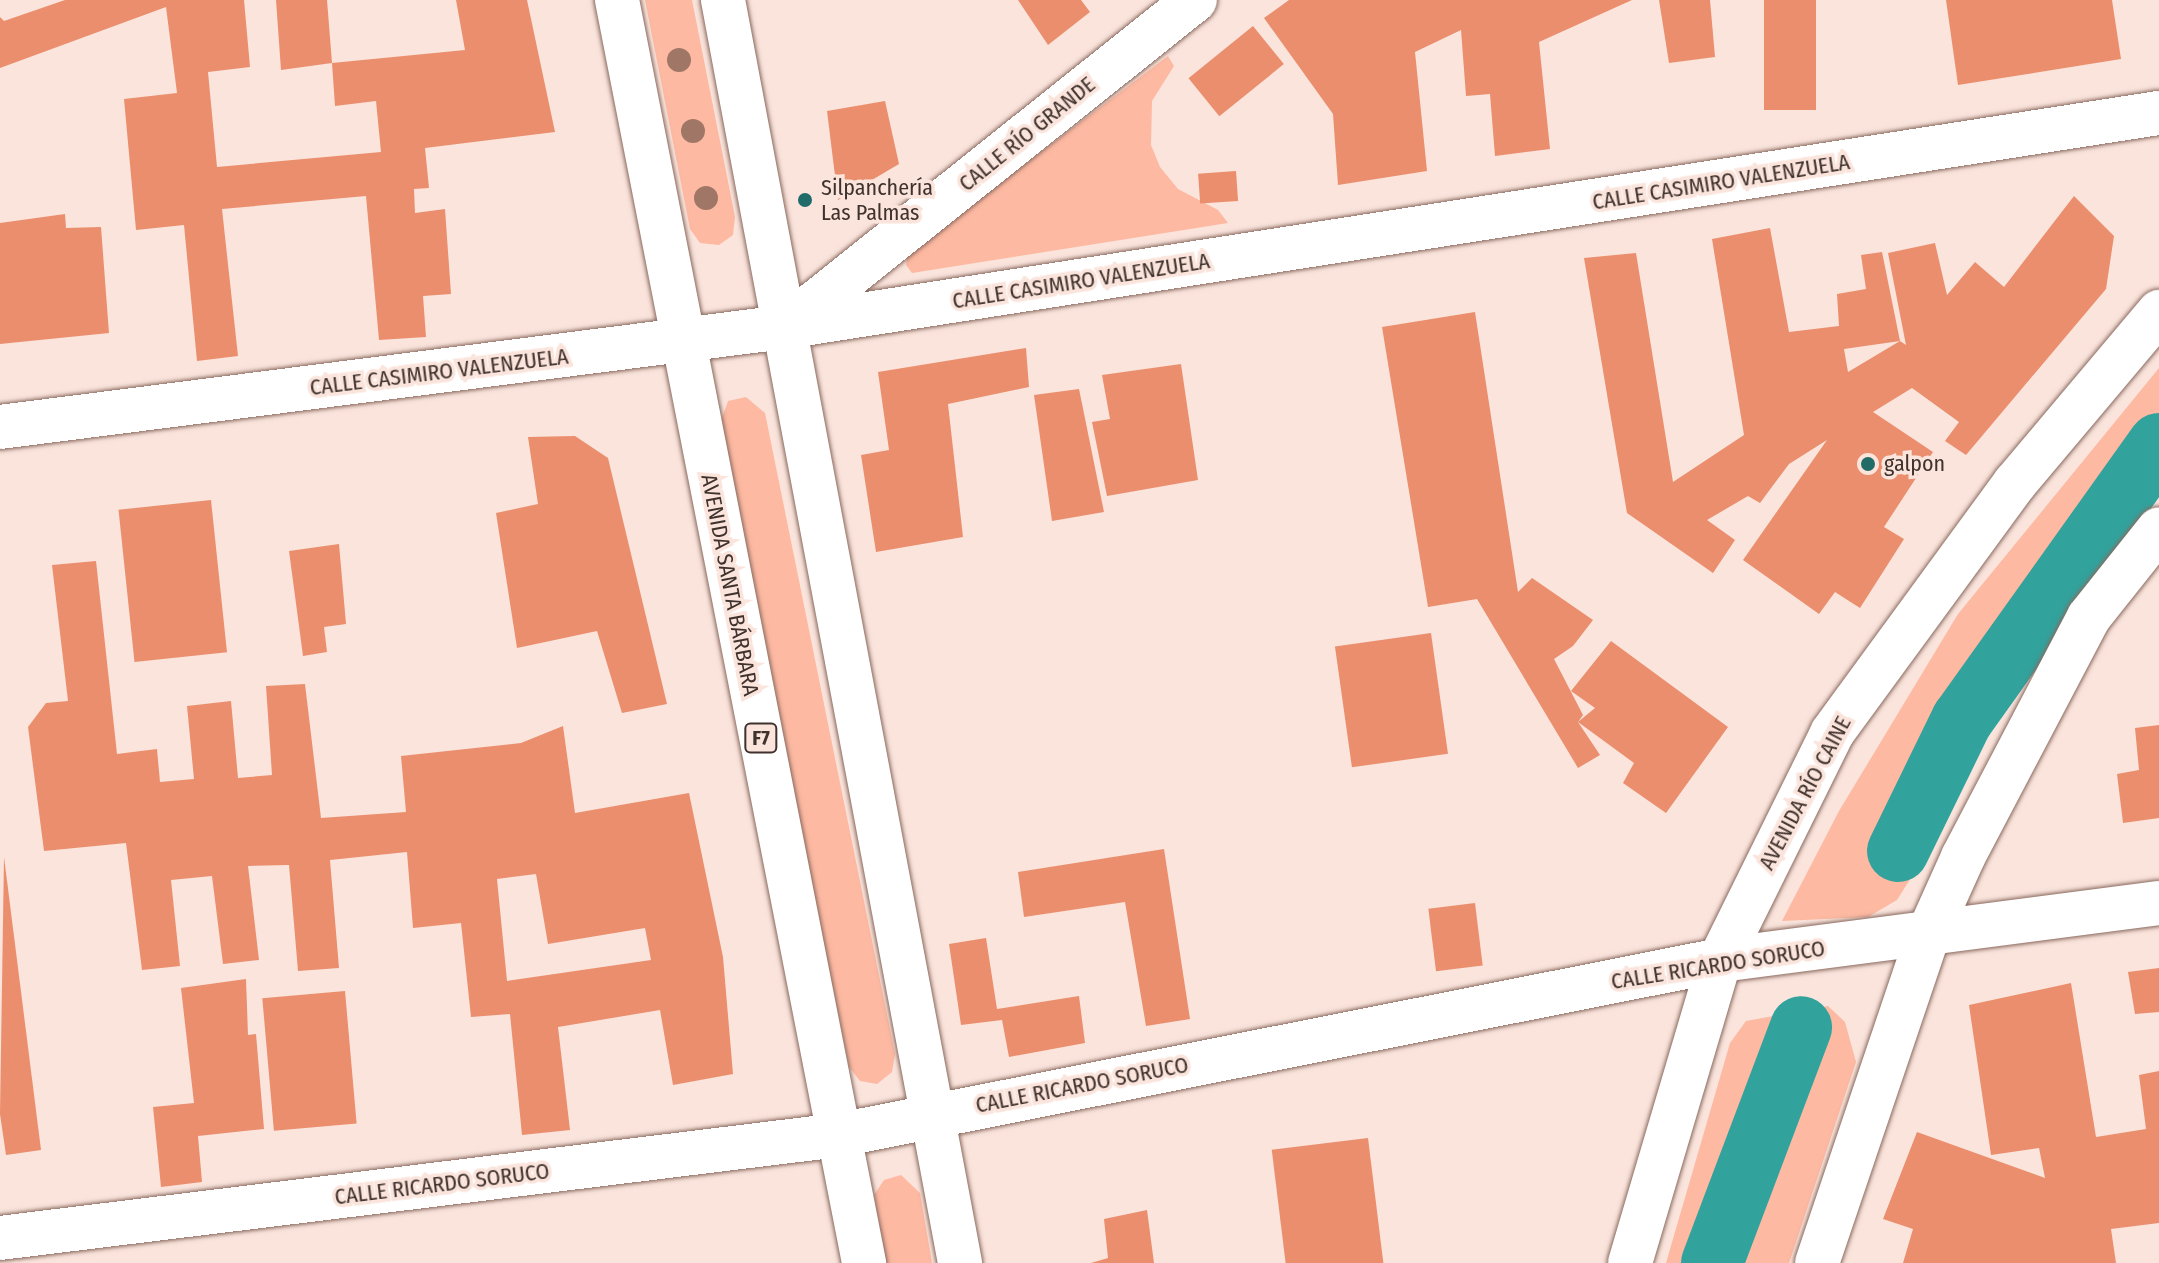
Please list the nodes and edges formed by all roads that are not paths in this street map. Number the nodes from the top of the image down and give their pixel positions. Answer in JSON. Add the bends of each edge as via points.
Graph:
{"nodes":[{"id":1,"x":617,"y":0,"type":"edge"},
{"id":2,"x":723,"y":0,"type":"edge"},
{"id":3,"x":1195,"y":0,"type":"edge"},
{"id":4,"x":2159,"y":113,"type":"edge"},
{"id":5,"x":2159,"y":312,"type":"edge"},
{"id":6,"x":784,"y":327,"type":"junction"},
{"id":7,"x":682,"y":341,"type":"junction"},
{"id":8,"x":0,"y":427,"type":"edge"},
{"id":9,"x":2159,"y":529,"type":"edge"},
{"id":10,"x":2159,"y":903,"type":"edge"},
{"id":11,"x":1928,"y":935,"type":"junction"},
{"id":12,"x":1720,"y":960,"type":"junction"},
{"id":13,"x":936,"y":1113,"type":"junction"},
{"id":14,"x":839,"y":1135,"type":"junction"},
{"id":15,"x":0,"y":1238,"type":"edge"},
{"id":16,"x":864,"y":1263,"type":"edge"},
{"id":17,"x":960,"y":1263,"type":"edge"},
{"id":18,"x":1630,"y":1263,"type":"edge"},
{"id":19,"x":1817,"y":1263,"type":"edge"}],
"edges":[{"from":1,"to":7,"type":"main road","name":"AVENIDA SANTA BÁRBARA","number":"F7"},
{"from":2,"to":6,"type":"main road"},
{"from":3,"to":6,"type":"main road","name":"CALLE RÍO GRANDE"},
{"from":4,"to":6,"type":"main road","name":"CALLE CASIMIRO VALENZUELA"},
{"from":5,"to":12,"type":"main road","name":"AVENIDA RÍO CAINE","via":[[2015,483],[1832,733]]},
{"from":6,"to":7,"type":"main road","name":"CALLE CASIMIRO VALENZUELA"},
{"from":6,"to":13,"type":"main road"},
{"from":7,"to":8,"type":"main road","name":"CALLE CASIMIRO VALENZUELA"},
{"from":7,"to":14,"type":"main road","name":"AVENIDA SANTA BÁRBARA","number":"F7"},
{"from":9,"to":11,"type":"main road","via":[[2089,617],[1963,857]]},
{"from":10,"to":11,"type":"main road","name":"CALLE RICARDO SORUCO"},
{"from":11,"to":12,"type":"main road","name":"CALLE RICARDO SORUCO"},
{"from":11,"to":19,"type":"main road"},
{"from":12,"to":13,"type":"main road","name":"CALLE RICARDO SORUCO"},
{"from":12,"to":18,"type":"main road","name":"AVENIDA RÍO CAINE"},
{"from":13,"to":14,"type":"main road","name":"CALLE RICARDO SORUCO"},
{"from":13,"to":17,"type":"main road"},
{"from":14,"to":15,"type":"main road","name":"CALLE RICARDO SORUCO"},
{"from":14,"to":16,"type":"main road","name":"AVENIDA SANTA BÁRBARA","number":"F7"}]}
